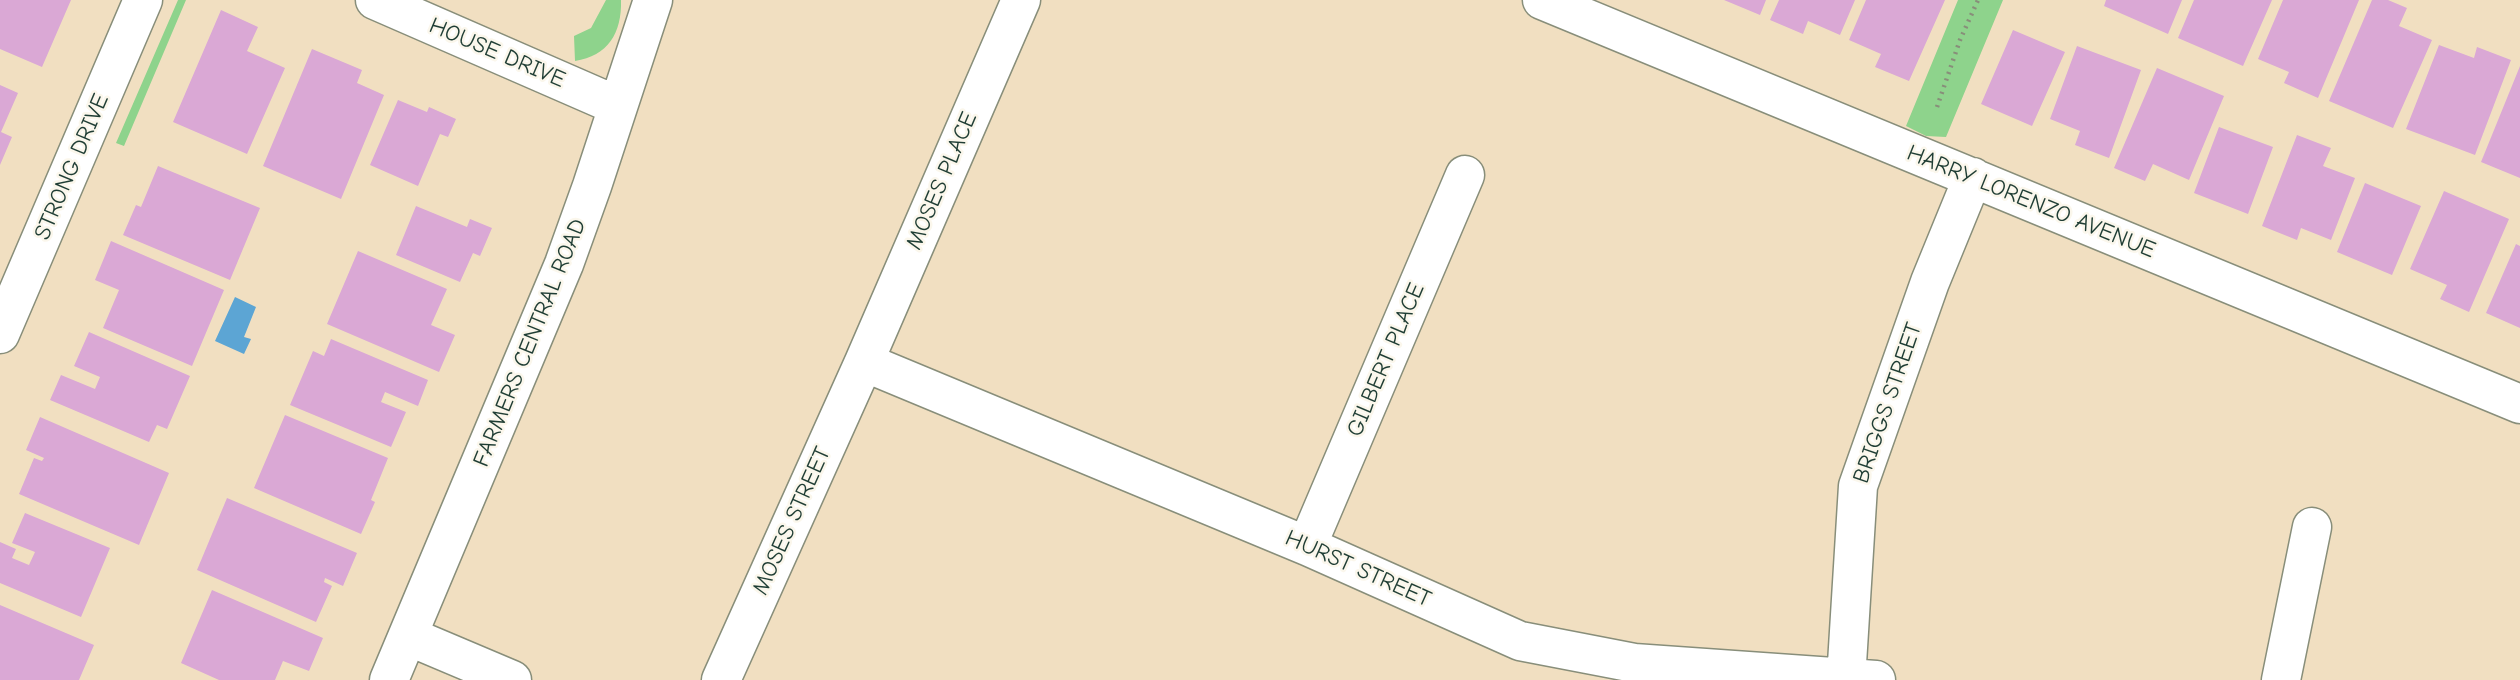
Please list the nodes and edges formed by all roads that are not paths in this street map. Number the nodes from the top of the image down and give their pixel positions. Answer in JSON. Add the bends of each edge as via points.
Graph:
{"nodes":[{"id":1,"x":143,"y":0,"type":"edge"},
{"id":2,"x":375,"y":0,"type":"edge"},
{"id":3,"x":653,"y":0,"type":"edge"},
{"id":4,"x":1021,"y":0,"type":"edge"},
{"id":5,"x":1542,"y":0,"type":"edge"},
{"id":6,"x":618,"y":106,"type":"junction"},
{"id":7,"x":1465,"y":175,"type":"dead end"},
{"id":8,"x":1973,"y":177,"type":"junction"},
{"id":9,"x":0,"y":334,"type":"edge"},
{"id":10,"x":864,"y":362,"type":"junction"},
{"id":11,"x":2520,"y":404,"type":"edge"},
{"id":12,"x":2312,"y":527,"type":"dead end"},
{"id":13,"x":1307,"y":546,"type":"junction"},
{"id":14,"x":408,"y":636,"type":"junction"},
{"id":15,"x":1857,"y":679,"type":"edge"},
{"id":16,"x":389,"y":680,"type":"edge"},
{"id":17,"x":512,"y":680,"type":"edge"},
{"id":18,"x":721,"y":680,"type":"edge"},
{"id":19,"x":2281,"y":680,"type":"edge"}],
"edges":[{"from":1,"to":9,"type":"street","name":"STRONG DRIVE"},
{"from":2,"to":6,"type":"street","name":"HOUSE DRIVE"},
{"from":3,"to":6,"type":"street","name":"FARMERS CENTRAL ROAD"},
{"from":4,"to":10,"type":"street","name":"MOSES PLACE"},
{"from":5,"to":8,"type":"street","name":"HARRY LORENZO AVENUE"},
{"from":6,"to":14,"type":"street","name":"FARMERS CENTRAL ROAD","via":[[564,264]]},
{"from":7,"to":13,"type":"street","name":"GILBERT PLACE"},
{"from":8,"to":11,"type":"street","name":"HARRY LORENZO AVENUE"},
{"from":8,"to":15,"type":"street","name":"BRIGGS STREET","via":[[1930,282],[1858,486]]},
{"from":10,"to":13,"type":"street","name":"HURST STREET"},
{"from":10,"to":18,"type":"street","name":"MOSES STREET"},
{"from":12,"to":19,"type":"street"},
{"from":13,"to":15,"type":"street","name":"HURST STREET","via":[[1520,641],[1634,663]]},
{"from":14,"to":16,"type":"street","name":"FARMERS CENTRAL ROAD"},
{"from":14,"to":17,"type":"street"}]}
